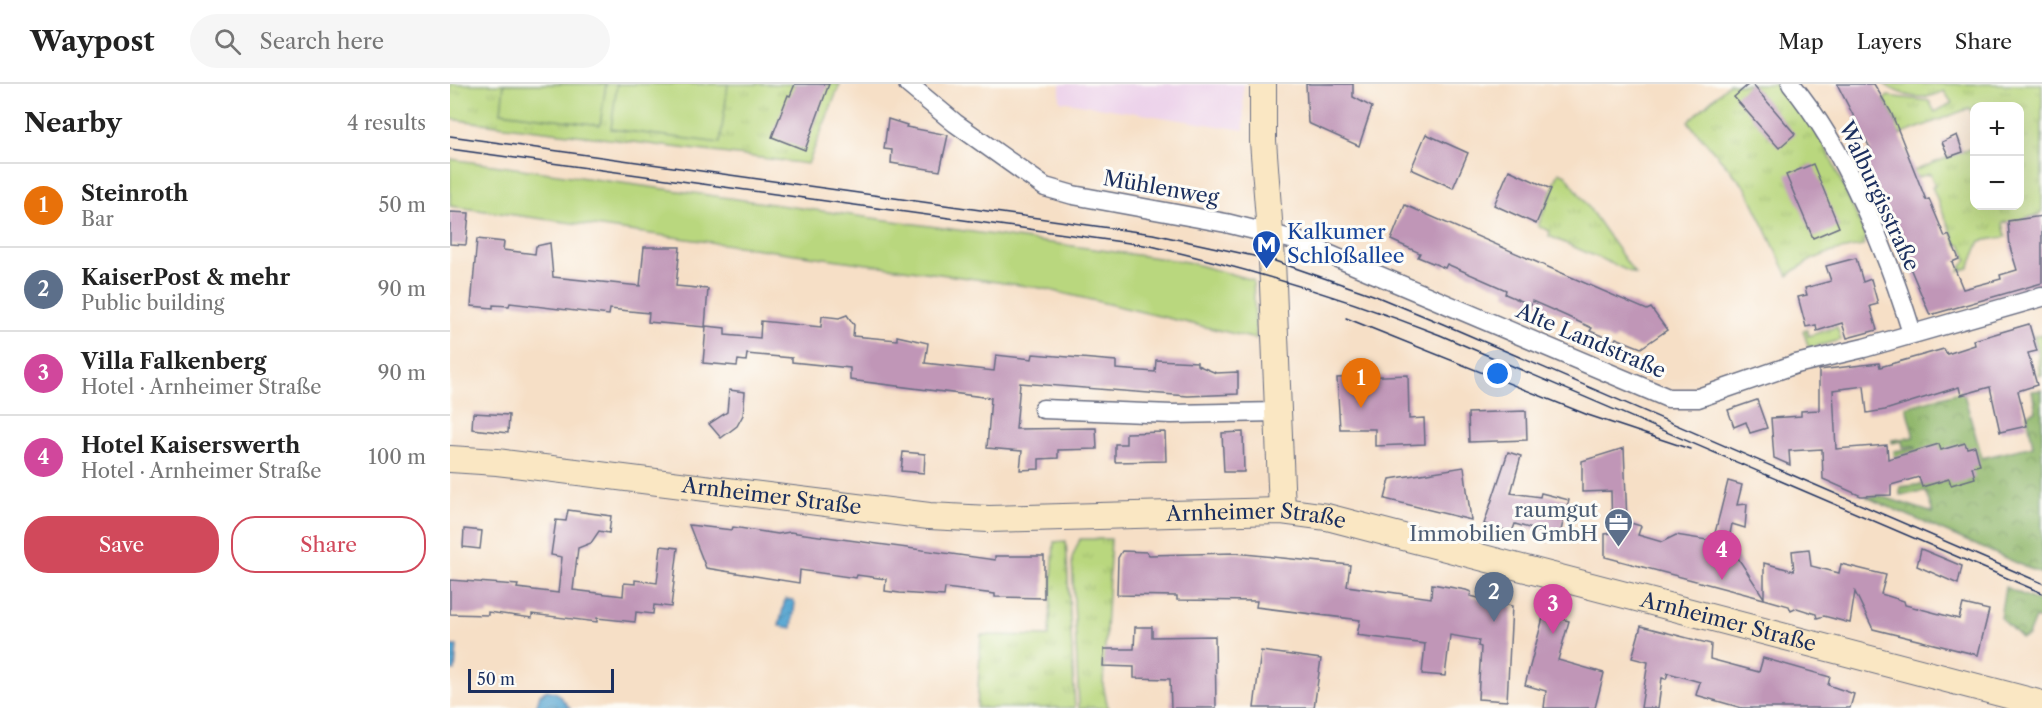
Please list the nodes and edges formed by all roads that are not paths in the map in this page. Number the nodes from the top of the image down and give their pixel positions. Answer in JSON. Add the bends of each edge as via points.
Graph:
{"nodes":[{"id":1,"x":908,"y":84,"type":"edge"},
{"id":2,"x":1263,"y":84,"type":"edge"},
{"id":3,"x":1791,"y":84,"type":"edge"},
{"id":4,"x":1270,"y":232,"type":"junction"},
{"id":5,"x":2042,"y":297,"type":"edge"},
{"id":6,"x":1912,"y":333,"type":"junction"},
{"id":7,"x":1043,"y":409,"type":"dead end"},
{"id":8,"x":1278,"y":412,"type":"junction"},
{"id":9,"x":450,"y":459,"type":"edge"},
{"id":10,"x":1282,"y":511,"type":"junction"},
{"id":11,"x":2042,"y":704,"type":"edge"}],
"edges":[{"from":1,"to":4,"type":"street","name":"Mühlenweg","via":[[1045,187]]},
{"from":2,"to":4,"type":"main road"},
{"from":3,"to":6,"type":"street","name":"Walburgisstraße","via":[[1836,149]]},
{"from":4,"to":6,"type":"street","name":"Alte Landstraße","via":[[1668,398],[1698,398],[1780,369]]},
{"from":4,"to":8,"type":"main road"},
{"from":5,"to":6,"type":"street","name":"Alte Landstraße"},
{"from":7,"to":8,"type":"street","via":[[1172,414]]},
{"from":8,"to":10,"type":"main road"},
{"from":9,"to":10,"type":"main road","name":"Arnheimer Straße","via":[[929,516],[989,519]]},
{"from":10,"to":11,"type":"main road","name":"Arnheimer Straße","via":[[1327,517]]}]}
